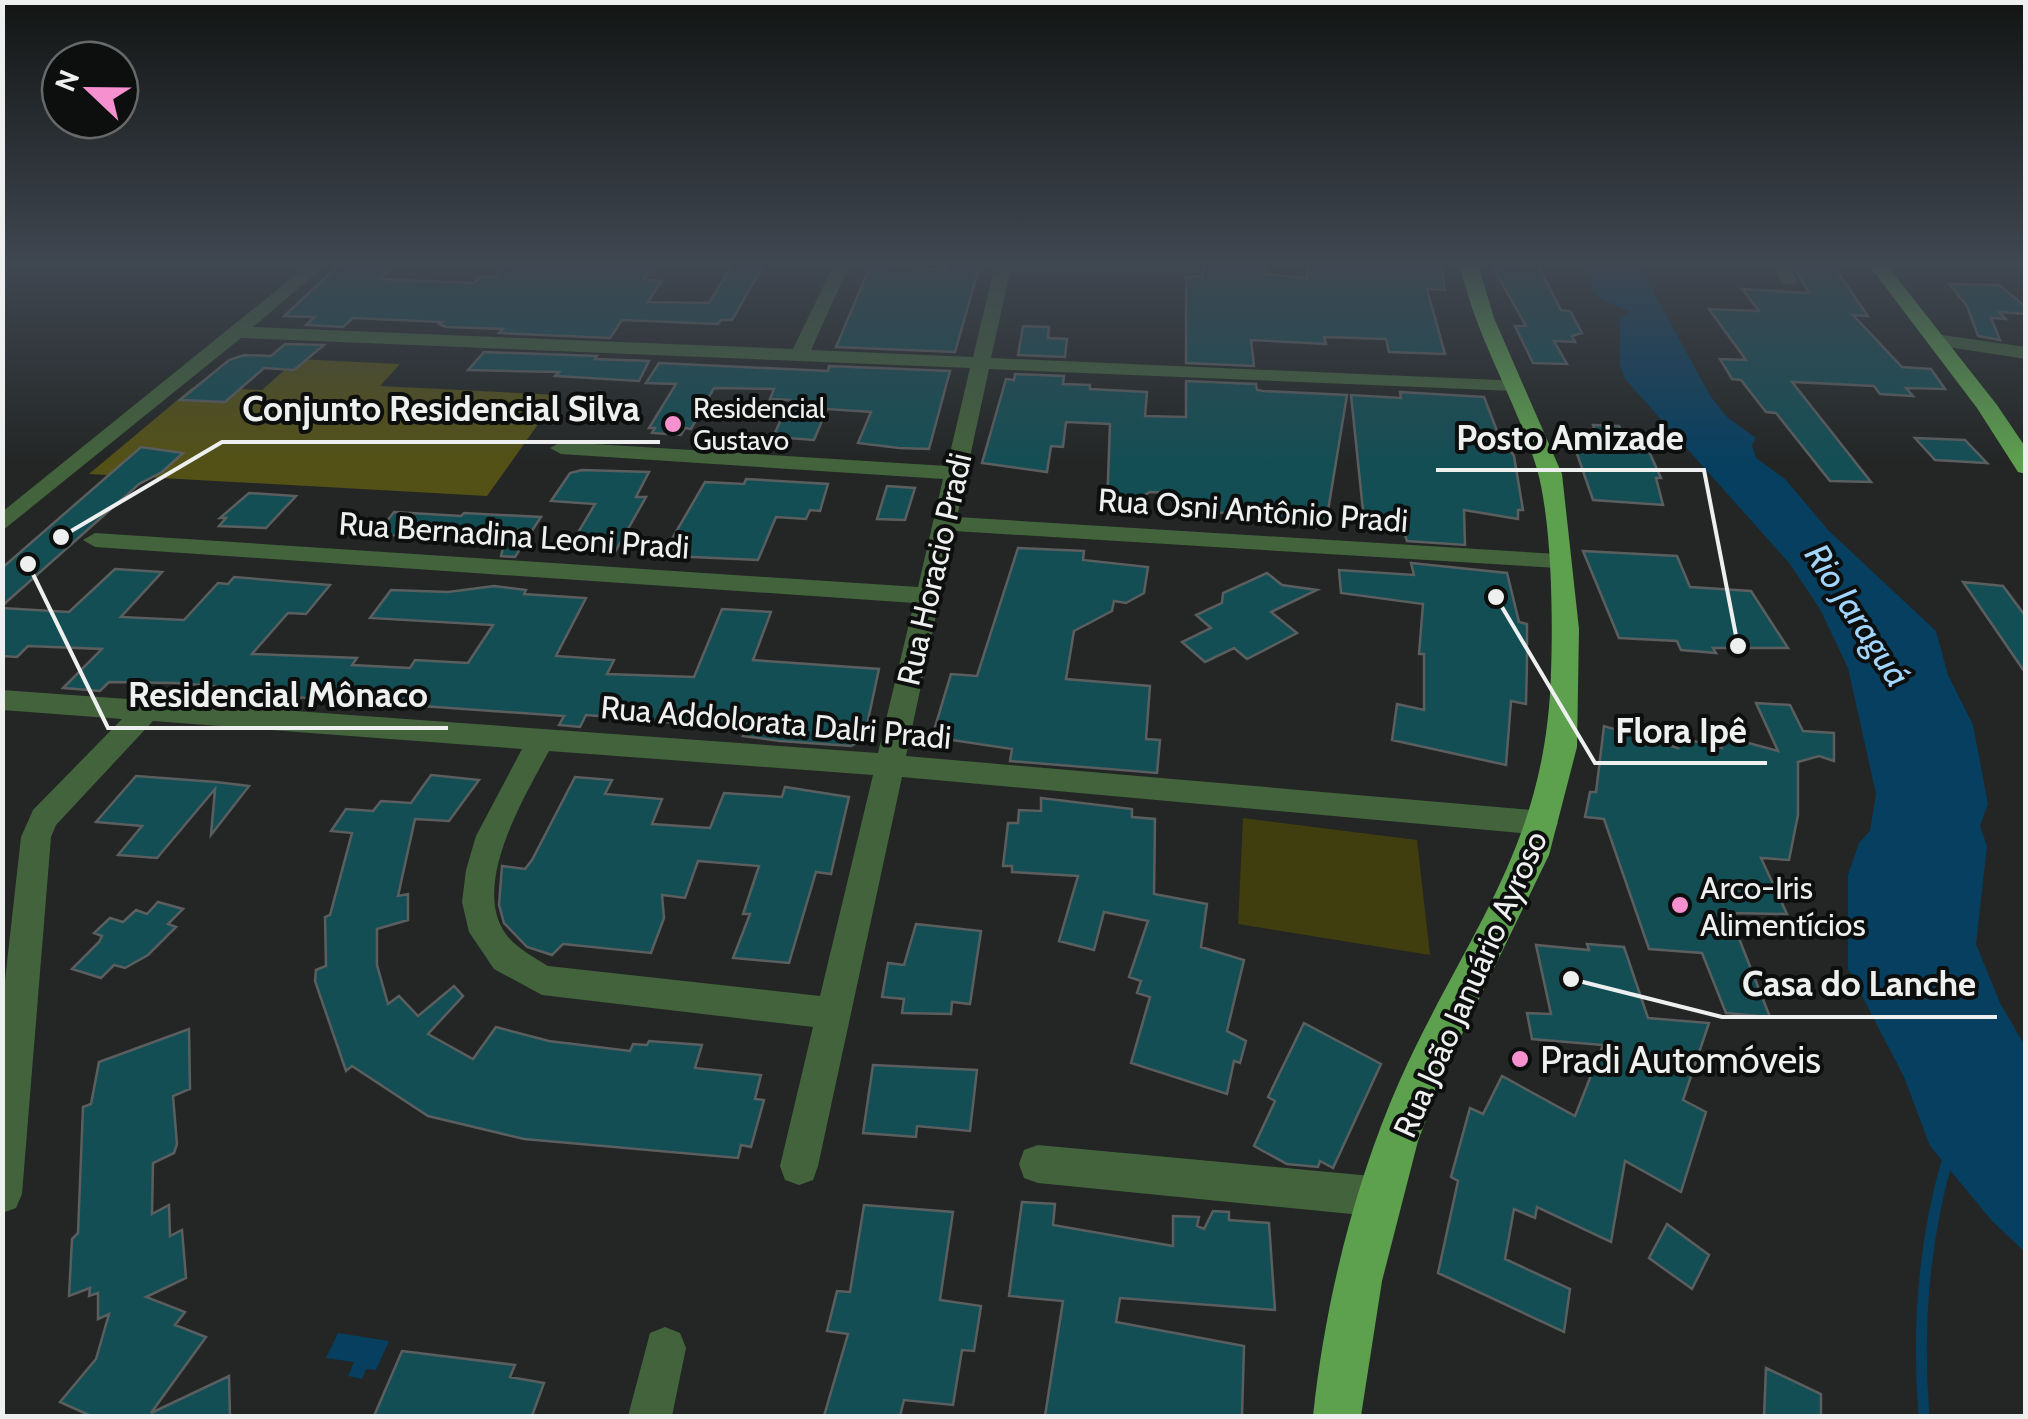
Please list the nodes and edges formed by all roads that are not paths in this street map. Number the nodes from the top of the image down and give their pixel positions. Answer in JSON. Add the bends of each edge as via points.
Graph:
{"nodes":[{"id":1,"x":811,"y":330,"type":"edge"},
{"id":2,"x":988,"y":330,"type":"edge"},
{"id":3,"x":1489,"y":330,"type":"edge"},
{"id":4,"x":1927,"y":330,"type":"edge"},
{"id":5,"x":238,"y":332,"type":"joint"},
{"id":6,"x":1935,"y":340,"type":"junction"},
{"id":7,"x":2026,"y":353,"type":"edge"},
{"id":8,"x":800,"y":354,"type":"junction"},
{"id":9,"x":981,"y":364,"type":"junction"},
{"id":10,"x":1514,"y":385,"type":"junction"},
{"id":11,"x":562,"y":448,"type":"dead end"},
{"id":12,"x":2026,"y":468,"type":"edge"},
{"id":13,"x":956,"y":473,"type":"junction"},
{"id":14,"x":945,"y":523,"type":"junction"},
{"id":15,"x":2,"y":524,"type":"edge"},
{"id":16,"x":95,"y":540,"type":"dead end"},
{"id":17,"x":1557,"y":561,"type":"junction"},
{"id":18,"x":928,"y":596,"type":"junction"},
{"id":19,"x":2,"y":700,"type":"edge"},
{"id":20,"x":146,"y":711,"type":"junction"},
{"id":21,"x":542,"y":738,"type":"junction"},
{"id":22,"x":888,"y":765,"type":"junction"},
{"id":23,"x":1543,"y":824,"type":"junction"},
{"id":24,"x":833,"y":1013,"type":"junction"},
{"id":25,"x":1038,"y":1164,"type":"dead end"},
{"id":26,"x":799,"y":1166,"type":"dead end"},
{"id":27,"x":2,"y":1194,"type":"edge"},
{"id":28,"x":1382,"y":1197,"type":"junction"},
{"id":29,"x":664,"y":1348,"type":"dead end"},
{"id":30,"x":650,"y":1416,"type":"edge"},
{"id":31,"x":1337,"y":1416,"type":"edge"}],
"edges":[{"from":1,"to":8,"type":"street"},
{"from":2,"to":9,"type":"street","name":"Rua Horacio Pradi"},
{"from":3,"to":10,"type":"main road","name":"Rua João Januário Ayroso"},
{"from":4,"to":6,"type":"main road"},
{"from":5,"to":8,"type":"street"},
{"from":5,"to":15,"type":"street"},
{"from":6,"to":7,"type":"street"},
{"from":6,"to":12,"type":"main road"},
{"from":8,"to":9,"type":"street"},
{"from":9,"to":10,"type":"street"},
{"from":9,"to":13,"type":"street","name":"Rua Horacio Pradi"},
{"from":10,"to":17,"type":"main road","name":"Rua João Januário Ayroso","via":[[1550,474]]},
{"from":11,"to":13,"type":"street"},
{"from":13,"to":14,"type":"street","name":"Rua Horacio Pradi"},
{"from":14,"to":17,"type":"street","name":"Rua Osni Antônio Pradi"},
{"from":14,"to":18,"type":"street","name":"Rua Horacio Pradi"},
{"from":16,"to":18,"type":"street","name":"Rua Bernadina Leoni Pradi"},
{"from":17,"to":23,"type":"main road","name":"Rua João Januário Ayroso","via":[[1562,746]]},
{"from":18,"to":22,"type":"street","name":"Rua Horacio Pradi"},
{"from":19,"to":20,"type":"street","name":"Rua Addolorata Dalri Pradi"},
{"from":20,"to":21,"type":"street","name":"Rua Addolorata Dalri Pradi"},
{"from":20,"to":27,"type":"street","via":[[44,818],[36,837]]},
{"from":21,"to":22,"type":"street","name":"Rua Addolorata Dalri Pradi"},
{"from":21,"to":24,"type":"street","via":[[494,828],[480,872],[478,915],[488,944],[514,968],[542,980]]},
{"from":22,"to":23,"type":"street","name":"Rua Addolorata Dalri Pradi"},
{"from":22,"to":24,"type":"street","name":"Rua Horacio Pradi"},
{"from":23,"to":28,"type":"main road","name":"Rua João Januário Ayroso","via":[[1523,880],[1428,1062]]},
{"from":24,"to":26,"type":"street","name":"Rua Horacio Pradi"},
{"from":25,"to":28,"type":"street"},
{"from":28,"to":31,"type":"main road","name":"Rua João Januário Ayroso"},
{"from":29,"to":30,"type":"street"}]}
